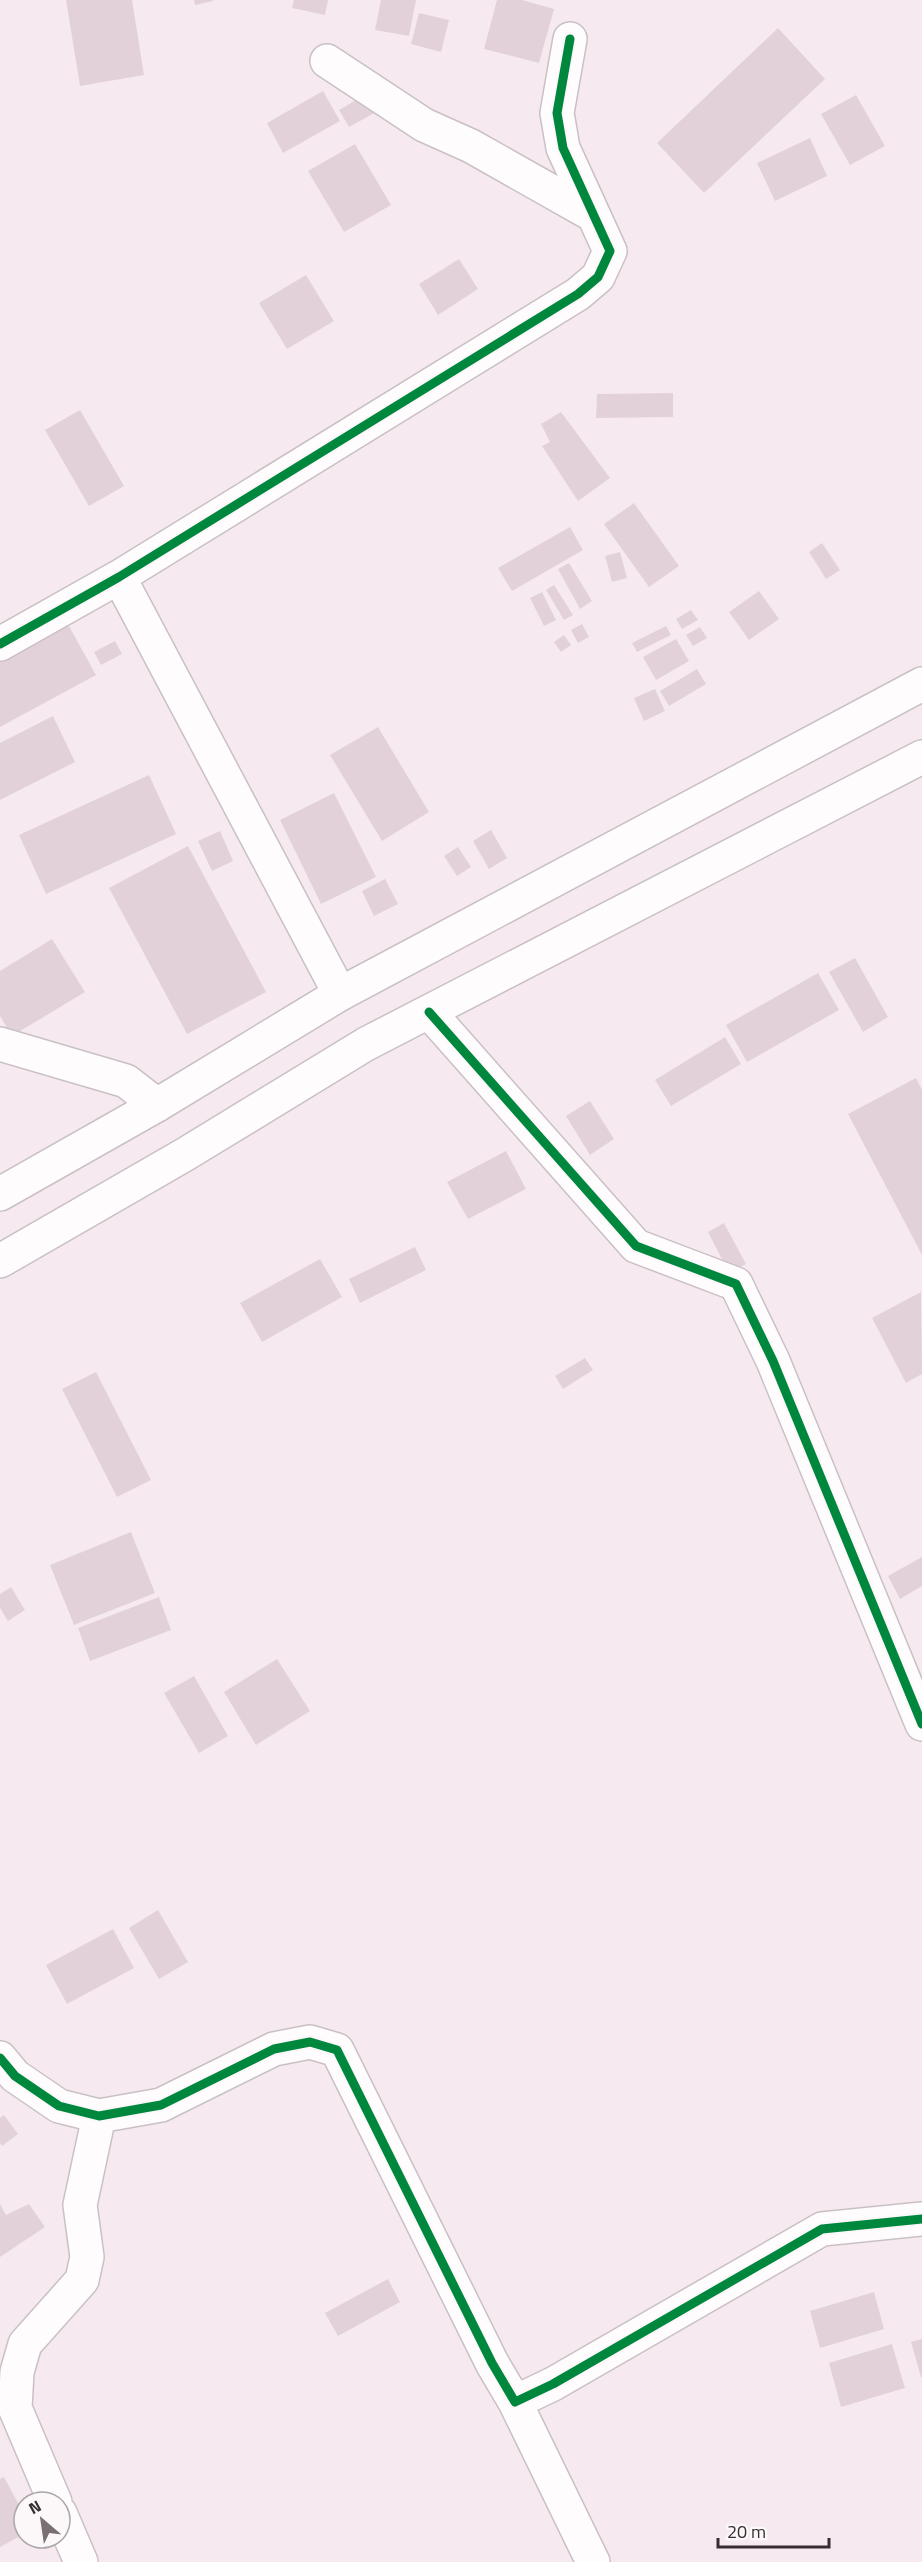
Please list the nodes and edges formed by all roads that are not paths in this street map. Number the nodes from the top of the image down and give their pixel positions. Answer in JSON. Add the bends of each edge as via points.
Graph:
{"nodes":[{"id":1,"x":570,"y":39,"type":"dead end"},
{"id":2,"x":327,"y":61,"type":"dead end"},
{"id":3,"x":593,"y":215,"type":"junction"},
{"id":4,"x":119,"y":577,"type":"junction"},
{"id":5,"x":0,"y":644,"type":"edge"},
{"id":6,"x":922,"y":684,"type":"edge"},
{"id":7,"x":922,"y":757,"type":"edge"},
{"id":8,"x":340,"y":994,"type":"junction"},
{"id":9,"x":429,"y":1012,"type":"junction"},
{"id":10,"x":0,"y":1044,"type":"edge"},
{"id":11,"x":157,"y":1105,"type":"junction"},
{"id":12,"x":0,"y":1194,"type":"edge"},
{"id":13,"x":0,"y":1261,"type":"edge"},
{"id":14,"x":922,"y":1724,"type":"edge"},
{"id":15,"x":0,"y":2058,"type":"edge"},
{"id":16,"x":99,"y":2115,"type":"junction"},
{"id":17,"x":922,"y":2219,"type":"edge"},
{"id":18,"x":515,"y":2402,"type":"junction"},
{"id":19,"x":50,"y":2490,"type":"edge"},
{"id":20,"x":72,"y":2541,"type":"edge"},
{"id":21,"x":81,"y":2562,"type":"edge"},
{"id":22,"x":593,"y":2562,"type":"edge"}],
"edges":[{"from":1,"to":3,"type":"street","via":[[557,113],[563,148]]},
{"from":2,"to":3,"type":"street","via":[[424,125],[471,146]]},
{"from":3,"to":4,"type":"street","via":[[610,252],[598,277],[578,294]]},
{"from":4,"to":5,"type":"street"},
{"from":4,"to":8,"type":"street"},
{"from":6,"to":8,"type":"street"},
{"from":7,"to":9,"type":"street"},
{"from":8,"to":11,"type":"street"},
{"from":9,"to":13,"type":"street","via":[[366,1044]]},
{"from":9,"to":14,"type":"street","via":[[636,1246],[736,1284],[773,1361]]},
{"from":10,"to":11,"type":"street","via":[[126,1081]]},
{"from":11,"to":12,"type":"street"},
{"from":15,"to":16,"type":"street","via":[[15,2076],[59,2106]]},
{"from":16,"to":18,"type":"street","via":[[161,2105],[274,2049],[310,2042],[337,2050]]},
{"from":16,"to":19,"type":"street","via":[[80,2205],[87,2257],[82,2280],[26,2344],[17,2372],[15,2408]]},
{"from":17,"to":18,"type":"street","via":[[822,2229]]},
{"from":18,"to":22,"type":"street"},
{"from":20,"to":21,"type":"street"}]}
